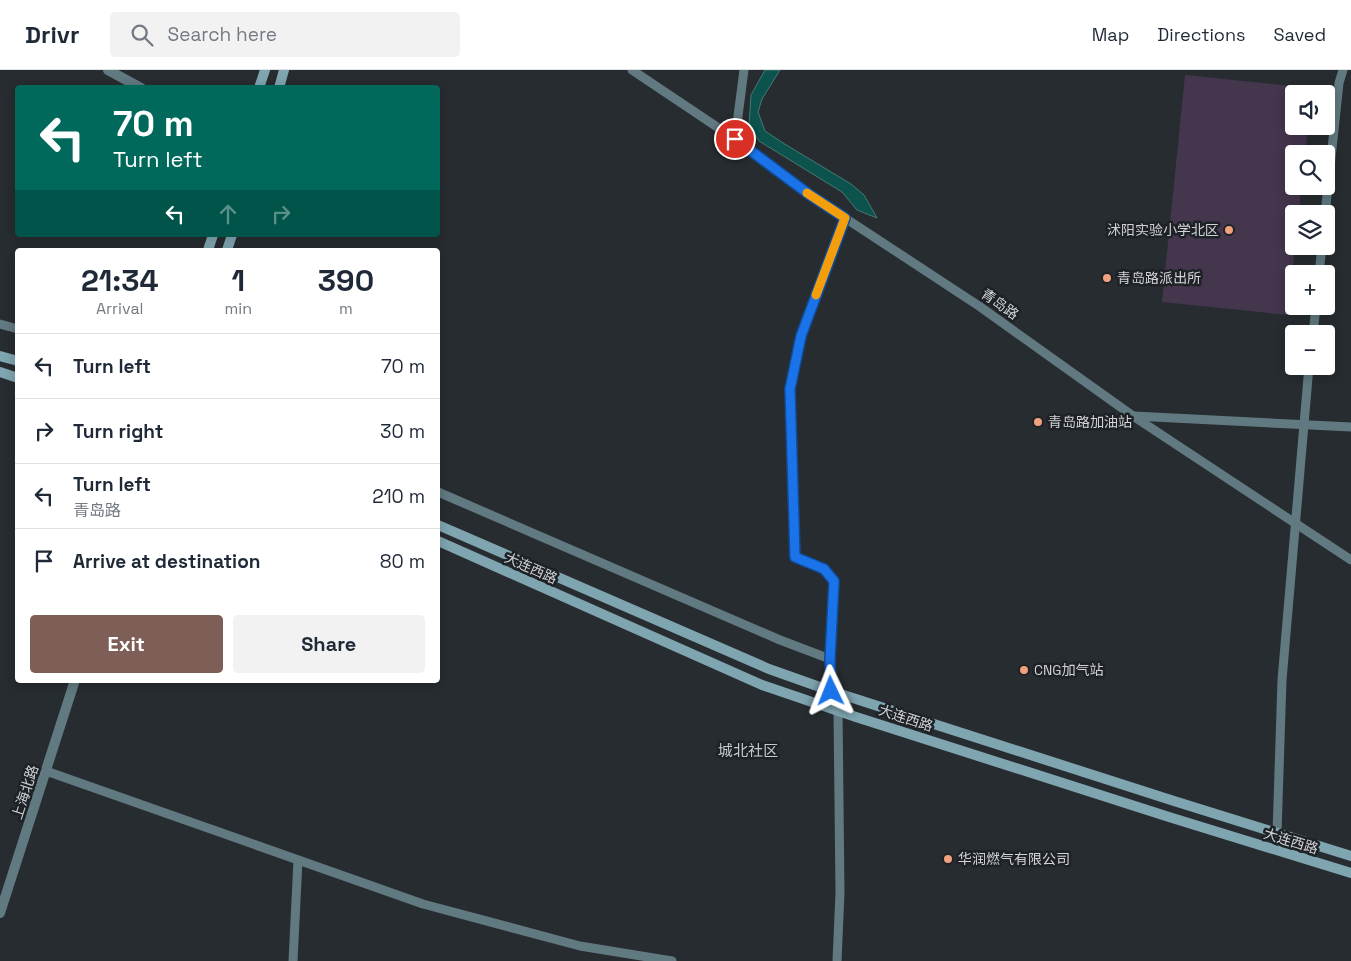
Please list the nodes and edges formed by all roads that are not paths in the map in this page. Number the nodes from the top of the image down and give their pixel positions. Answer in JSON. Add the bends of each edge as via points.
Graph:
{"nodes":[{"id":1,"x":108,"y":70,"type":"edge"},
{"id":2,"x":265,"y":70,"type":"edge"},
{"id":3,"x":284,"y":70,"type":"edge"},
{"id":4,"x":632,"y":70,"type":"edge"},
{"id":5,"x":744,"y":70,"type":"edge"},
{"id":6,"x":1342,"y":70,"type":"edge"},
{"id":7,"x":136,"y":85,"type":"edge"},
{"id":8,"x":260,"y":85,"type":"edge"},
{"id":9,"x":280,"y":85,"type":"edge"},
{"id":10,"x":735,"y":139,"type":"junction"},
{"id":11,"x":1326,"y":205,"type":"edge"},
{"id":12,"x":845,"y":218,"type":"junction"},
{"id":13,"x":0,"y":324,"type":"edge"},
{"id":14,"x":15,"y":328,"type":"edge"},
{"id":15,"x":0,"y":356,"type":"edge"},
{"id":16,"x":15,"y":360,"type":"edge"},
{"id":17,"x":0,"y":372,"type":"edge"},
{"id":18,"x":1308,"y":375,"type":"edge"},
{"id":19,"x":15,"y":377,"type":"edge"},
{"id":20,"x":1133,"y":416,"type":"junction"},
{"id":21,"x":1303,"y":425,"type":"junction"},
{"id":22,"x":1351,"y":427,"type":"edge"},
{"id":23,"x":440,"y":493,"type":"edge"},
{"id":24,"x":1295,"y":523,"type":"junction"},
{"id":25,"x":440,"y":526,"type":"edge"},
{"id":26,"x":440,"y":542,"type":"edge"},
{"id":27,"x":1351,"y":560,"type":"edge"},
{"id":28,"x":830,"y":659,"type":"junction"},
{"id":29,"x":74,"y":683,"type":"edge"},
{"id":30,"x":831,"y":691,"type":"junction"},
{"id":31,"x":838,"y":710,"type":"junction"},
{"id":32,"x":46,"y":771,"type":"junction"},
{"id":33,"x":1278,"y":833,"type":"junction"},
{"id":34,"x":1351,"y":856,"type":"edge"},
{"id":35,"x":298,"y":860,"type":"junction"},
{"id":36,"x":1351,"y":874,"type":"edge"},
{"id":37,"x":0,"y":913,"type":"edge"},
{"id":38,"x":293,"y":961,"type":"edge"},
{"id":39,"x":672,"y":961,"type":"edge"},
{"id":40,"x":837,"y":961,"type":"edge"}],
"edges":[{"from":1,"to":7,"type":"street"},
{"from":2,"to":8,"type":"main road"},
{"from":3,"to":9,"type":"main road"},
{"from":4,"to":10,"type":"street","name":"青岛路"},
{"from":5,"to":10,"type":"street"},
{"from":6,"to":11,"type":"street"},
{"from":10,"to":12,"type":"street","name":"青岛路"},
{"from":12,"to":20,"type":"street","name":"青岛路","via":[[979,306]]},
{"from":12,"to":28,"type":"street","via":[[801,336],[790,389],[795,557],[824,569],[834,581]]},
{"from":13,"to":14,"type":"street"},
{"from":15,"to":16,"type":"main road"},
{"from":17,"to":19,"type":"main road"},
{"from":18,"to":21,"type":"street"},
{"from":20,"to":21,"type":"street"},
{"from":20,"to":24,"type":"street","name":"青岛路"},
{"from":21,"to":22,"type":"street"},
{"from":21,"to":24,"type":"street"},
{"from":23,"to":28,"type":"street"},
{"from":24,"to":27,"type":"street","name":"青岛路"},
{"from":24,"to":33,"type":"street","via":[[1282,680]]},
{"from":25,"to":30,"type":"main road","name":"大连西路","via":[[769,669]]},
{"from":26,"to":31,"type":"main road","name":"大连西路","via":[[762,685]]},
{"from":28,"to":30,"type":"street"},
{"from":29,"to":32,"type":"street","name":"上海北路"},
{"from":30,"to":33,"type":"main road","name":"大连西路"},
{"from":31,"to":36,"type":"main road","name":"大连西路"},
{"from":31,"to":40,"type":"street","via":[[840,893]]},
{"from":32,"to":35,"type":"street"},
{"from":32,"to":37,"type":"street","name":"上海北路"},
{"from":33,"to":34,"type":"main road","name":"大连西路"},
{"from":35,"to":38,"type":"street"},
{"from":35,"to":39,"type":"street","via":[[423,904],[580,946]]}]}
